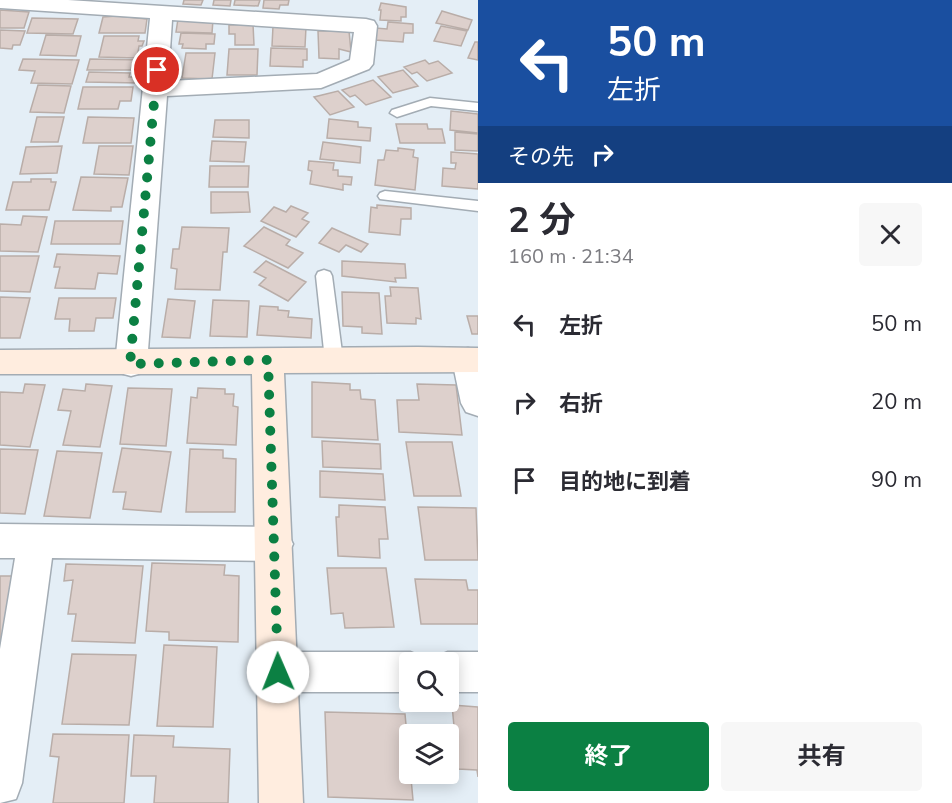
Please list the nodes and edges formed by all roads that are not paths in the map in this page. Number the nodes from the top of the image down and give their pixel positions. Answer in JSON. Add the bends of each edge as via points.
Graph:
{"nodes":[{"id":1,"x":0,"y":2,"type":"edge"},
{"id":2,"x":27,"y":2,"type":"edge"},
{"id":3,"x":162,"y":12,"type":"junction"},
{"id":4,"x":155,"y":89,"type":"junction"},
{"id":5,"x":478,"y":107,"type":"edge"},
{"id":6,"x":397,"y":113,"type":"dead end"},
{"id":7,"x":385,"y":196,"type":"dead end"},
{"id":8,"x":478,"y":206,"type":"edge"},
{"id":9,"x":324,"y":276,"type":"dead end"},
{"id":10,"x":268,"y":360,"type":"junction"},
{"id":11,"x":334,"y":360,"type":"junction"},
{"id":12,"x":473,"y":360,"type":"edge"},
{"id":13,"x":0,"y":363,"type":"edge"},
{"id":14,"x":130,"y":364,"type":"junction"},
{"id":15,"x":478,"y":403,"type":"edge"},
{"id":16,"x":18,"y":542,"type":"edge"},
{"id":17,"x":274,"y":544,"type":"junction"},
{"id":18,"x":278,"y":672,"type":"junction"},
{"id":19,"x":399,"y":672,"type":"edge"},
{"id":20,"x":459,"y":672,"type":"edge"},
{"id":21,"x":478,"y":672,"type":"edge"},
{"id":22,"x":0,"y":783,"type":"edge"},
{"id":23,"x":281,"y":803,"type":"edge"}],
"edges":[{"from":1,"to":2,"type":"street"},
{"from":2,"to":3,"type":"street"},
{"from":3,"to":4,"type":"street"},
{"from":3,"to":4,"type":"street","via":[[366,26],[361,64],[321,81]]},
{"from":4,"to":14,"type":"street"},
{"from":5,"to":6,"type":"lane","via":[[430,102]]},
{"from":7,"to":8,"type":"lane"},
{"from":9,"to":11,"type":"lane"},
{"from":10,"to":11,"type":"street"},
{"from":10,"to":14,"type":"street"},
{"from":10,"to":17,"type":"street"},
{"from":11,"to":12,"type":"street"},
{"from":12,"to":15,"type":"street"},
{"from":13,"to":14,"type":"street"},
{"from":16,"to":17,"type":"street"},
{"from":16,"to":22,"type":"street"},
{"from":17,"to":18,"type":"street"},
{"from":18,"to":19,"type":"street"},
{"from":18,"to":23,"type":"street"},
{"from":20,"to":21,"type":"street"}]}
